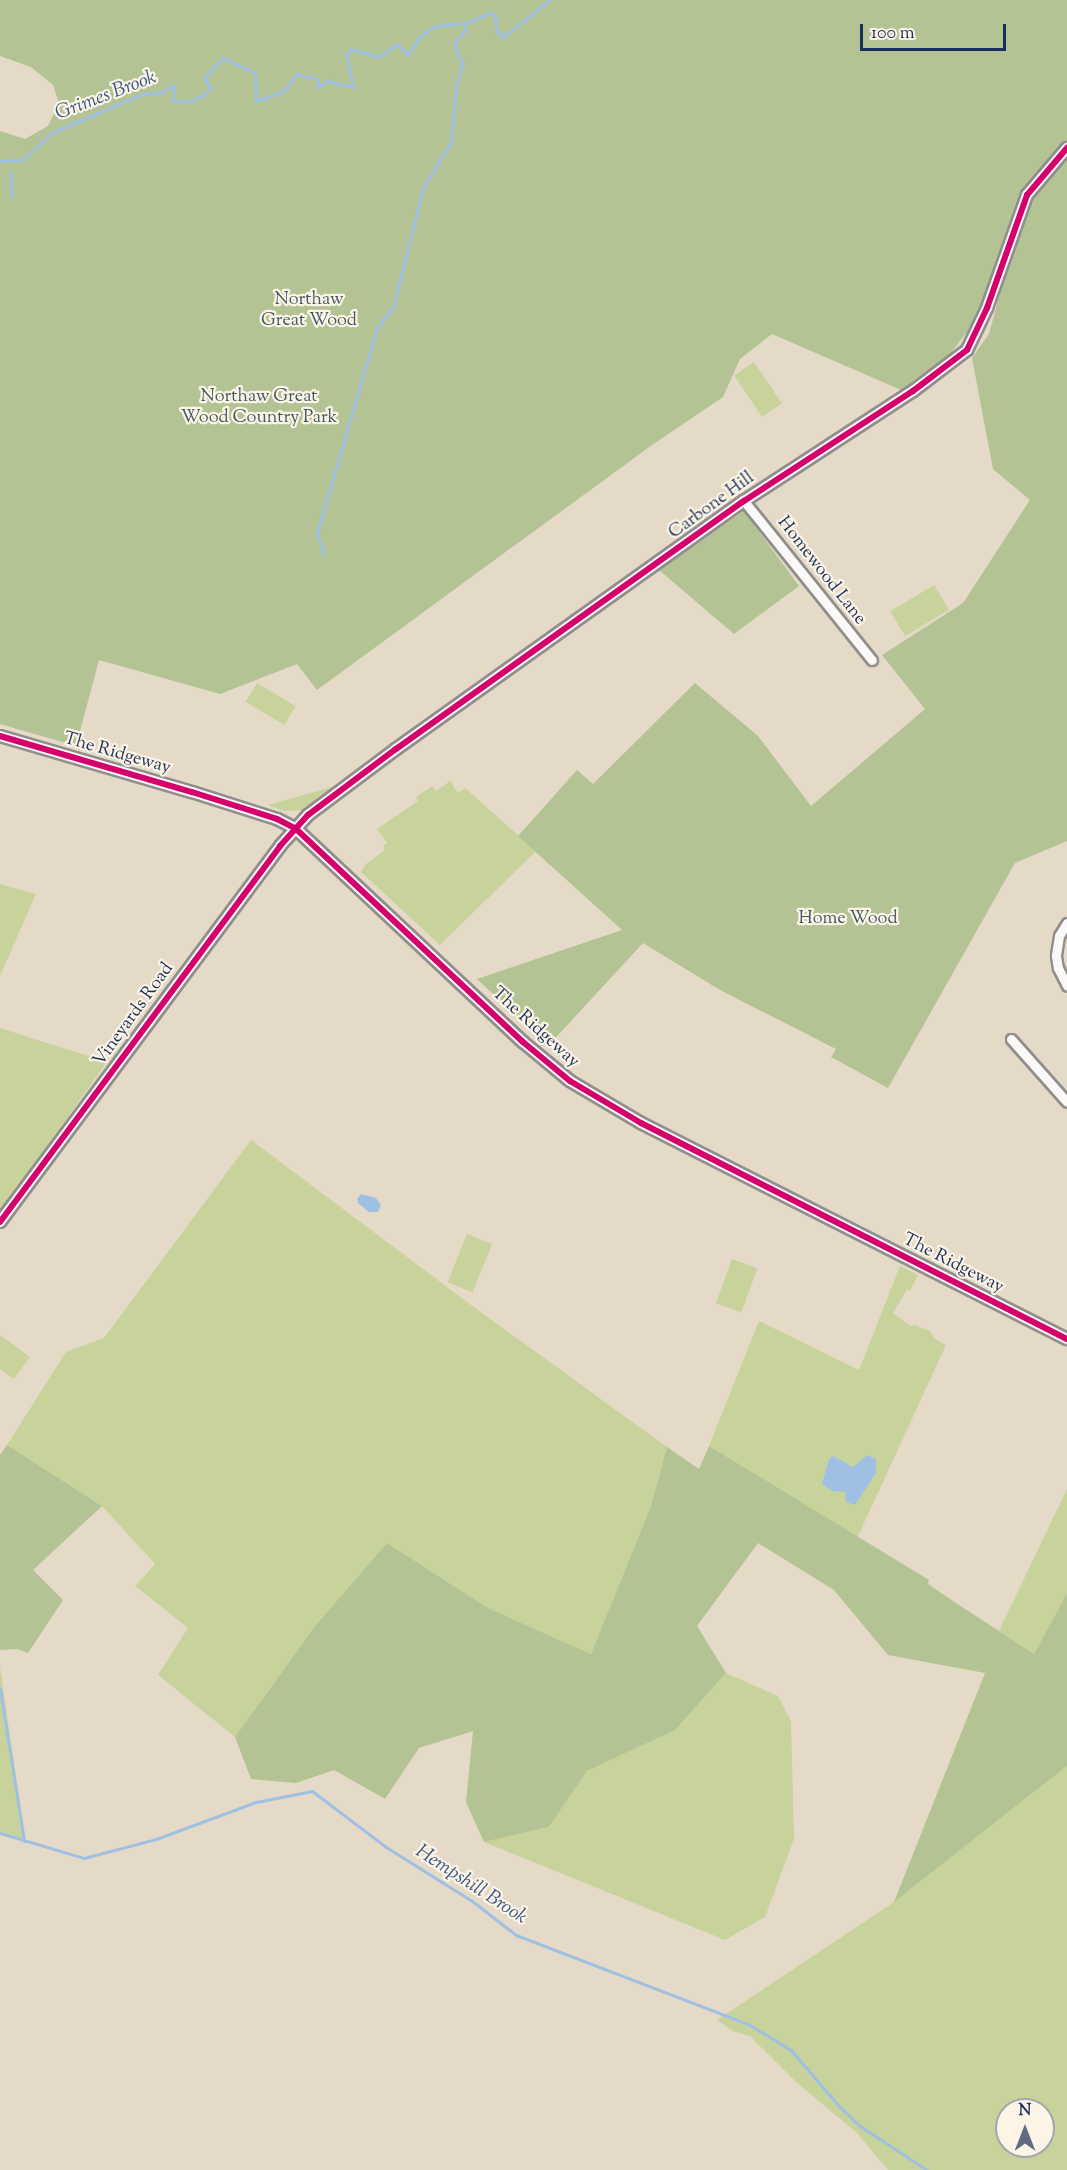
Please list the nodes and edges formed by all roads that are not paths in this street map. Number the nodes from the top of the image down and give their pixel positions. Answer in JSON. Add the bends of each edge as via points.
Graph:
{"nodes":[{"id":1,"x":1067,"y":148,"type":"edge"},
{"id":2,"x":744,"y":501,"type":"junction"},
{"id":3,"x":872,"y":660,"type":"dead end"},
{"id":4,"x":0,"y":736,"type":"edge"},
{"id":5,"x":295,"y":828,"type":"junction"},
{"id":6,"x":1067,"y":923,"type":"edge"},
{"id":7,"x":1067,"y":986,"type":"edge"},
{"id":8,"x":1011,"y":1039,"type":"dead end"},
{"id":9,"x":1067,"y":1102,"type":"edge"},
{"id":10,"x":0,"y":1222,"type":"edge"},
{"id":11,"x":1067,"y":1339,"type":"edge"}],
"edges":[{"from":1,"to":2,"type":"street","name":"Carbone Hill","via":[[1027,195],[987,308],[967,350],[913,391]]},
{"from":2,"to":3,"type":"street","name":"Homewood Lane"},
{"from":2,"to":5,"type":"street","name":"Carbone Hill","via":[[396,749]]},
{"from":4,"to":5,"type":"street","name":"The Ridgeway","via":[[192,792]]},
{"from":5,"to":10,"type":"street","name":"Vineyards Road"},
{"from":5,"to":11,"type":"street","name":"The Ridgeway","via":[[523,1042],[570,1081],[642,1123]]},
{"from":6,"to":7,"type":"street","via":[[1059,936],[1056,956]]},
{"from":8,"to":9,"type":"street"}]}
